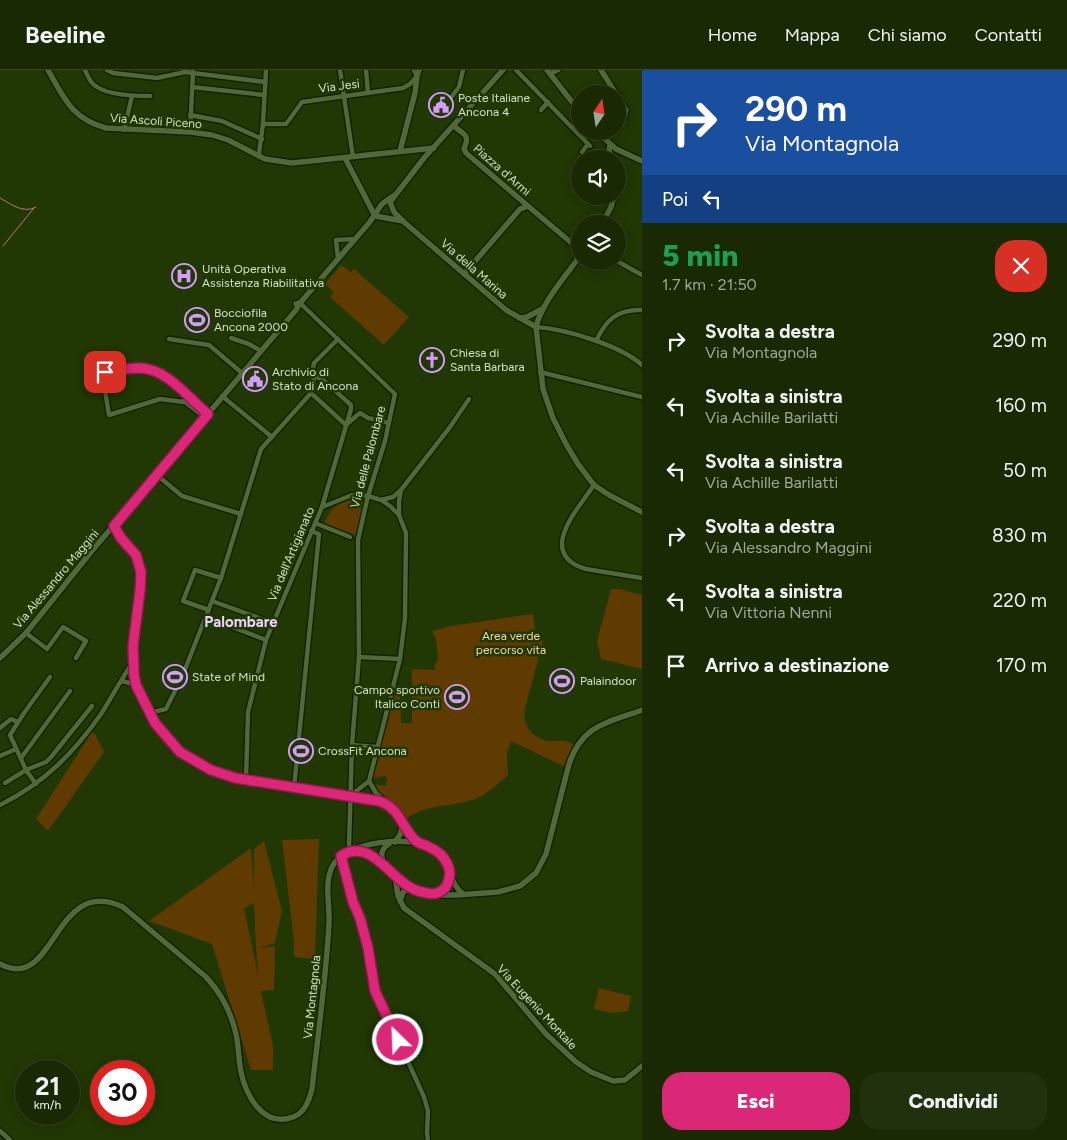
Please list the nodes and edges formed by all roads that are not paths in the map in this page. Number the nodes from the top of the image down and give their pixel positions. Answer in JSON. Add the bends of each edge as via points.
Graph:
{"nodes":[{"id":1,"x":48,"y":70,"type":"edge"},
{"id":2,"x":85,"y":70,"type":"edge"},
{"id":3,"x":107,"y":70,"type":"edge"},
{"id":4,"x":266,"y":70,"type":"edge"},
{"id":5,"x":340,"y":70,"type":"edge"},
{"id":6,"x":366,"y":70,"type":"edge"},
{"id":7,"x":463,"y":70,"type":"edge"},
{"id":8,"x":503,"y":70,"type":"edge"},
{"id":9,"x":516,"y":70,"type":"edge"},
{"id":10,"x":558,"y":70,"type":"edge"},
{"id":11,"x":601,"y":70,"type":"edge"},
{"id":12,"x":193,"y":72,"type":"junction"},
{"id":13,"x":416,"y":72,"type":"edge"},
{"id":14,"x":548,"y":72,"type":"edge"},
{"id":15,"x":265,"y":82,"type":"junction"},
{"id":16,"x":610,"y":85,"type":"edge"},
{"id":17,"x":192,"y":87,"type":"junction"},
{"id":18,"x":368,"y":93,"type":"junction"},
{"id":19,"x":264,"y":95,"type":"junction"},
{"id":20,"x":344,"y":95,"type":"junction"},
{"id":21,"x":132,"y":96,"type":"junction"},
{"id":22,"x":150,"y":96,"type":"dead end"},
{"id":23,"x":571,"y":101,"type":"edge"},
{"id":24,"x":548,"y":102,"type":"junction"},
{"id":25,"x":443,"y":108,"type":"dead end"},
{"id":26,"x":541,"y":110,"type":"dead end"},
{"id":27,"x":190,"y":115,"type":"junction"},
{"id":28,"x":263,"y":124,"type":"junction"},
{"id":29,"x":454,"y":126,"type":"junction"},
{"id":30,"x":124,"y":130,"type":"junction"},
{"id":31,"x":190,"y":132,"type":"junction"},
{"id":32,"x":262,"y":139,"type":"junction"},
{"id":33,"x":605,"y":140,"type":"edge"},
{"id":34,"x":610,"y":146,"type":"junction"},
{"id":35,"x":434,"y":148,"type":"junction"},
{"id":36,"x":584,"y":150,"type":"edge"},
{"id":37,"x":609,"y":150,"type":"edge"},
{"id":38,"x":400,"y":151,"type":"junction"},
{"id":39,"x":260,"y":152,"type":"dead end"},
{"id":40,"x":353,"y":157,"type":"junction"},
{"id":41,"x":345,"y":158,"type":"junction"},
{"id":42,"x":642,"y":161,"type":"edge"},
{"id":43,"x":395,"y":195,"type":"junction"},
{"id":44,"x":528,"y":206,"type":"junction"},
{"id":45,"x":375,"y":216,"type":"junction"},
{"id":46,"x":404,"y":222,"type":"junction"},
{"id":47,"x":356,"y":239,"type":"junction"},
{"id":48,"x":571,"y":241,"type":"edge"},
{"id":49,"x":338,"y":259,"type":"junction"},
{"id":50,"x":626,"y":266,"type":"edge"},
{"id":51,"x":571,"y":269,"type":"edge"},
{"id":52,"x":464,"y":274,"type":"junction"},
{"id":53,"x":642,"y":275,"type":"edge"},
{"id":54,"x":300,"y":303,"type":"junction"},
{"id":55,"x":543,"y":308,"type":"junction"},
{"id":56,"x":642,"y":310,"type":"edge"},
{"id":57,"x":519,"y":318,"type":"junction"},
{"id":58,"x":536,"y":327,"type":"junction"},
{"id":59,"x":231,"y":338,"type":"dead end"},
{"id":60,"x":169,"y":339,"type":"dead end"},
{"id":61,"x":338,"y":339,"type":"junction"},
{"id":62,"x":596,"y":341,"type":"junction"},
{"id":63,"x":261,"y":351,"type":"junction"},
{"id":64,"x":642,"y":365,"type":"edge"},
{"id":65,"x":540,"y":372,"type":"junction"},
{"id":66,"x":242,"y":373,"type":"junction"},
{"id":67,"x":315,"y":376,"type":"junction"},
{"id":68,"x":311,"y":393,"type":"junction"},
{"id":69,"x":222,"y":396,"type":"junction"},
{"id":70,"x":189,"y":397,"type":"junction"},
{"id":71,"x":642,"y":397,"type":"edge"},
{"id":72,"x":469,"y":398,"type":"dead end"},
{"id":73,"x":184,"y":402,"type":"junction"},
{"id":74,"x":351,"y":405,"type":"junction"},
{"id":75,"x":360,"y":413,"type":"junction"},
{"id":76,"x":206,"y":416,"type":"junction"},
{"id":77,"x":389,"y":423,"type":"junction"},
{"id":78,"x":346,"y":425,"type":"junction"},
{"id":79,"x":272,"y":437,"type":"junction"},
{"id":80,"x":157,"y":475,"type":"junction"},
{"id":81,"x":594,"y":485,"type":"junction"},
{"id":82,"x":401,"y":490,"type":"junction"},
{"id":83,"x":368,"y":496,"type":"junction"},
{"id":84,"x":392,"y":497,"type":"junction"},
{"id":85,"x":381,"y":500,"type":"junction"},
{"id":86,"x":398,"y":501,"type":"junction"},
{"id":87,"x":390,"y":506,"type":"junction"},
{"id":88,"x":322,"y":508,"type":"junction"},
{"id":89,"x":642,"y":512,"type":"edge"},
{"id":90,"x":241,"y":514,"type":"junction"},
{"id":91,"x":399,"y":516,"type":"junction"},
{"id":92,"x":315,"y":523,"type":"junction"},
{"id":93,"x":114,"y":526,"type":"junction"},
{"id":94,"x":311,"y":531,"type":"junction"},
{"id":95,"x":108,"y":532,"type":"junction"},
{"id":96,"x":350,"y":537,"type":"dead end"},
{"id":97,"x":121,"y":538,"type":"junction"},
{"id":98,"x":221,"y":578,"type":"junction"},
{"id":99,"x":642,"y":578,"type":"edge"},
{"id":100,"x":212,"y":601,"type":"junction"},
{"id":101,"x":209,"y":610,"type":"junction"},
{"id":102,"x":206,"y":617,"type":"junction"},
{"id":103,"x":273,"y":624,"type":"junction"},
{"id":104,"x":26,"y":633,"type":"junction"},
{"id":105,"x":266,"y":640,"type":"junction"},
{"id":106,"x":358,"y":656,"type":"junction"},
{"id":107,"x":0,"y":658,"type":"edge"},
{"id":108,"x":76,"y":658,"type":"dead end"},
{"id":109,"x":400,"y":659,"type":"junction"},
{"id":110,"x":133,"y":662,"type":"junction"},
{"id":111,"x":134,"y":674,"type":"junction"},
{"id":112,"x":50,"y":677,"type":"dead end"},
{"id":113,"x":121,"y":681,"type":"junction"},
{"id":114,"x":136,"y":685,"type":"junction"},
{"id":115,"x":70,"y":691,"type":"dead end"},
{"id":116,"x":92,"y":706,"type":"dead end"},
{"id":117,"x":642,"y":710,"type":"edge"},
{"id":118,"x":149,"y":714,"type":"junction"},
{"id":119,"x":18,"y":722,"type":"junction"},
{"id":120,"x":8,"y":723,"type":"junction"},
{"id":121,"x":14,"y":727,"type":"junction"},
{"id":122,"x":0,"y":728,"type":"edge"},
{"id":123,"x":352,"y":745,"type":"junction"},
{"id":124,"x":377,"y":747,"type":"junction"},
{"id":125,"x":16,"y":749,"type":"junction"},
{"id":126,"x":0,"y":756,"type":"edge"},
{"id":127,"x":21,"y":758,"type":"junction"},
{"id":128,"x":26,"y":770,"type":"junction"},
{"id":129,"x":246,"y":780,"type":"junction"},
{"id":130,"x":369,"y":782,"type":"junction"},
{"id":131,"x":6,"y":783,"type":"dead end"},
{"id":132,"x":36,"y":784,"type":"junction"},
{"id":133,"x":350,"y":786,"type":"junction"},
{"id":134,"x":361,"y":786,"type":"junction"},
{"id":135,"x":294,"y":788,"type":"junction"},
{"id":136,"x":350,"y":796,"type":"junction"},
{"id":137,"x":388,"y":804,"type":"junction"},
{"id":138,"x":0,"y":805,"type":"edge"},
{"id":139,"x":402,"y":822,"type":"junction"},
{"id":140,"x":393,"y":843,"type":"junction"},
{"id":141,"x":418,"y":843,"type":"junction"},
{"id":142,"x":348,"y":849,"type":"junction"},
{"id":143,"x":341,"y":856,"type":"junction"},
{"id":144,"x":384,"y":864,"type":"junction"},
{"id":145,"x":450,"y":875,"type":"junction"},
{"id":146,"x":395,"y":876,"type":"junction"},
{"id":147,"x":411,"y":888,"type":"junction"},
{"id":148,"x":432,"y":894,"type":"junction"},
{"id":149,"x":464,"y":894,"type":"junction"},
{"id":150,"x":400,"y":901,"type":"junction"},
{"id":151,"x":0,"y":964,"type":"edge"},
{"id":152,"x":642,"y":1066,"type":"edge"},
{"id":153,"x":0,"y":1131,"type":"edge"},
{"id":154,"x":10,"y":1140,"type":"edge"},
{"id":155,"x":428,"y":1140,"type":"edge"}],
"edges":[{"from":1,"to":30,"type":"main road","name":"Via Ascoli Piceno","via":[[66,102],[81,118],[93,124]]},
{"from":2,"to":21,"type":"street","via":[[98,87]]},
{"from":3,"to":12,"type":"street","via":[[157,78]]},
{"from":4,"to":15,"type":"street"},
{"from":5,"to":20,"type":"street"},
{"from":6,"to":18,"type":"street"},
{"from":7,"to":25,"type":"street","via":[[459,87]]},
{"from":8,"to":29,"type":"main road"},
{"from":9,"to":24,"type":"street"},
{"from":10,"to":14,"type":"street"},
{"from":11,"to":16,"type":"main road"},
{"from":12,"to":15,"type":"street"},
{"from":12,"to":17,"type":"street"},
{"from":13,"to":18,"type":"street","name":"Via Jesi","via":[[410,84],[403,88]]},
{"from":13,"to":38,"type":"main road","via":[[415,93]]},
{"from":14,"to":23,"type":"main road"},
{"from":15,"to":19,"type":"street"},
{"from":17,"to":19,"type":"street"},
{"from":17,"to":27,"type":"street"},
{"from":18,"to":20,"type":"street","name":"Via Jesi"},
{"from":19,"to":28,"type":"street"},
{"from":20,"to":28,"type":"street","name":"Via Jesi","via":[[302,102],[286,124]]},
{"from":20,"to":40,"type":"street"},
{"from":21,"to":22,"type":"street"},
{"from":21,"to":30,"type":"street"},
{"from":24,"to":26,"type":"street"},
{"from":24,"to":36,"type":"street","via":[[589,145]]},
{"from":27,"to":31,"type":"street"},
{"from":27,"to":32,"type":"street","via":[[222,121]]},
{"from":28,"to":32,"type":"street"},
{"from":29,"to":35,"type":"main road"},
{"from":29,"to":44,"type":"main road","name":"Piazza d'Armi","via":[[467,137],[466,153]]},
{"from":30,"to":31,"type":"main road","name":"Via Ascoli Piceno"},
{"from":31,"to":41,"type":"main road","name":"Via Ascoli Piceno","via":[[221,138],[258,156],[284,163]]},
{"from":32,"to":39,"type":"street"},
{"from":33,"to":34,"type":"main road"},
{"from":34,"to":37,"type":"main road"},
{"from":34,"to":42,"type":"main road"},
{"from":35,"to":38,"type":"main road","name":"Via Ascoli Piceno"},
{"from":35,"to":43,"type":"main road"},
{"from":38,"to":40,"type":"main road","name":"Via Ascoli Piceno"},
{"from":40,"to":41,"type":"main road","name":"Via Ascoli Piceno"},
{"from":41,"to":45,"type":"main road"},
{"from":43,"to":45,"type":"main road","name":"Via Alessandro Maggini","via":[[385,201]]},
{"from":43,"to":46,"type":"main road","name":"Via della Marina","via":[[390,202]]},
{"from":44,"to":48,"type":"main road","name":"Piazza d'Armi"},
{"from":44,"to":52,"type":"main road","name":"Piazza d'Armi","via":[[520,209]]},
{"from":45,"to":46,"type":"main road","name":"Via della Marina"},
{"from":45,"to":47,"type":"main road","name":"Via Alessandro Maggini"},
{"from":46,"to":52,"type":"main road","name":"Via della Marina"},
{"from":47,"to":49,"type":"main road","name":"Via Alessandro Maggini"},
{"from":47,"to":49,"type":"street","via":[[336,240]]},
{"from":49,"to":54,"type":"main road","name":"Via Alessandro Maggini"},
{"from":50,"to":53,"type":"street"},
{"from":51,"to":55,"type":"main road"},
{"from":52,"to":57,"type":"main road","name":"Via della Marina"},
{"from":54,"to":61,"type":"street","name":"Via delle Palombare"},
{"from":54,"to":63,"type":"main road","name":"Via Alessandro Maggini"},
{"from":55,"to":57,"type":"main road"},
{"from":55,"to":58,"type":"main road"},
{"from":56,"to":62,"type":"street","via":[[615,316],[606,323]]},
{"from":57,"to":58,"type":"main road","name":"Via della Marina"},
{"from":58,"to":62,"type":"street","via":[[554,328]]},
{"from":58,"to":65,"type":"main road"},
{"from":59,"to":63,"type":"street"},
{"from":60,"to":66,"type":"street","via":[[209,344]]},
{"from":61,"to":67,"type":"street","via":[[314,363]]},
{"from":61,"to":77,"type":"street","name":"Via delle Palombare","via":[[395,394]]},
{"from":62,"to":64,"type":"street","via":[[632,356]]},
{"from":63,"to":66,"type":"main road","name":"Via Alessandro Maggini"},
{"from":65,"to":71,"type":"street"},
{"from":65,"to":81,"type":"main road","via":[[557,426]]},
{"from":66,"to":69,"type":"main road","name":"Via Alessandro Maggini"},
{"from":67,"to":68,"type":"street"},
{"from":67,"to":74,"type":"street"},
{"from":68,"to":78,"type":"street"},
{"from":68,"to":79,"type":"street"},
{"from":69,"to":76,"type":"main road","name":"Via Alessandro Maggini"},
{"from":69,"to":79,"type":"street"},
{"from":70,"to":73,"type":"street"},
{"from":70,"to":73,"type":"street","via":[[176,384],[150,370],[102,372],[109,415],[160,399]]},
{"from":70,"to":76,"type":"street"},
{"from":72,"to":82,"type":"street"},
{"from":73,"to":76,"type":"street"},
{"from":74,"to":75,"type":"street"},
{"from":74,"to":78,"type":"street","name":"Via dell'Artigianato"},
{"from":75,"to":77,"type":"street"},
{"from":75,"to":78,"type":"street"},
{"from":76,"to":80,"type":"main road","name":"Via Alessandro Maggini"},
{"from":77,"to":83,"type":"street","name":"Via delle Palombare"},
{"from":78,"to":88,"type":"street","name":"Via dell'Artigianato"},
{"from":79,"to":90,"type":"street","via":[[261,449]]},
{"from":80,"to":90,"type":"street","via":[[182,496]]},
{"from":80,"to":93,"type":"main road","name":"Via Alessandro Maggini"},
{"from":81,"to":89,"type":"main road"},
{"from":81,"to":99,"type":"street","via":[[566,527],[561,540],[563,553],[576,566]]},
{"from":82,"to":84,"type":"street"},
{"from":82,"to":86,"type":"street"},
{"from":83,"to":85,"type":"street"},
{"from":83,"to":88,"type":"street","via":[[347,496]]},
{"from":83,"to":106,"type":"street","name":"Via delle Palombare","via":[[358,540]]},
{"from":84,"to":85,"type":"street"},
{"from":84,"to":87,"type":"street"},
{"from":85,"to":87,"type":"street"},
{"from":86,"to":87,"type":"street"},
{"from":86,"to":91,"type":"street"},
{"from":87,"to":91,"type":"street"},
{"from":88,"to":92,"type":"street","name":"Via dell'Artigianato"},
{"from":90,"to":98,"type":"street"},
{"from":91,"to":109,"type":"street","via":[[406,534],[405,618]]},
{"from":92,"to":94,"type":"street","name":"Via dell'Artigianato"},
{"from":92,"to":96,"type":"street"},
{"from":93,"to":95,"type":"main road","name":"Via Alessandro Maggini"},
{"from":93,"to":97,"type":"main road"},
{"from":94,"to":103,"type":"street","name":"Via dell'Artigianato"},
{"from":94,"to":135,"type":"street","via":[[319,534]]},
{"from":95,"to":97,"type":"main road"},
{"from":95,"to":104,"type":"main road","name":"Via Alessandro Maggini"},
{"from":97,"to":110,"type":"main road","via":[[136,555],[141,572]]},
{"from":98,"to":100,"type":"street"},
{"from":98,"to":101,"type":"street","via":[[195,570],[183,601]]},
{"from":100,"to":101,"type":"street"},
{"from":100,"to":103,"type":"street"},
{"from":101,"to":102,"type":"street"},
{"from":102,"to":105,"type":"street"},
{"from":102,"to":118,"type":"street","via":[[170,704],[166,709]]},
{"from":103,"to":105,"type":"street","name":"Via dell'Artigianato"},
{"from":104,"to":107,"type":"main road","name":"Via Alessandro Maggini"},
{"from":104,"to":108,"type":"street","via":[[47,649],[63,627],[86,641]]},
{"from":105,"to":129,"type":"street","name":"Via dell'Artigianato","via":[[248,712]]},
{"from":106,"to":109,"type":"street"},
{"from":106,"to":123,"type":"street","name":"Via delle Palombare"},
{"from":109,"to":124,"type":"street"},
{"from":110,"to":111,"type":"main road"},
{"from":110,"to":113,"type":"street"},
{"from":111,"to":113,"type":"street"},
{"from":111,"to":114,"type":"main road"},
{"from":112,"to":119,"type":"street"},
{"from":113,"to":114,"type":"street"},
{"from":113,"to":132,"type":"street","via":[[80,742],[58,767]]},
{"from":114,"to":118,"type":"main road"},
{"from":115,"to":127,"type":"street"},
{"from":116,"to":128,"type":"street","via":[[52,757]]},
{"from":117,"to":149,"type":"main road","via":[[605,723],[588,732],[580,741],[569,764],[546,854],[532,877],[510,890]]},
{"from":118,"to":129,"type":"main road","via":[[180,752],[211,770]]},
{"from":119,"to":120,"type":"street","via":[[11,719]]},
{"from":119,"to":121,"type":"street"},
{"from":120,"to":121,"type":"street"},
{"from":120,"to":122,"type":"street"},
{"from":121,"to":125,"type":"street","via":[[10,735]]},
{"from":123,"to":124,"type":"street"},
{"from":123,"to":133,"type":"street","name":"Via delle Palombare"},
{"from":124,"to":130,"type":"street"},
{"from":125,"to":126,"type":"street"},
{"from":125,"to":127,"type":"street"},
{"from":127,"to":128,"type":"street"},
{"from":128,"to":131,"type":"street"},
{"from":128,"to":132,"type":"street"},
{"from":129,"to":135,"type":"main road"},
{"from":130,"to":134,"type":"street"},
{"from":130,"to":137,"type":"street"},
{"from":132,"to":138,"type":"street"},
{"from":133,"to":134,"type":"street"},
{"from":133,"to":136,"type":"street","name":"Via delle Palombare"},
{"from":134,"to":136,"type":"street"},
{"from":135,"to":136,"type":"main road"},
{"from":136,"to":137,"type":"main road"},
{"from":136,"to":142,"type":"street","name":"Via delle Palombare"},
{"from":137,"to":139,"type":"main road"},
{"from":139,"to":140,"type":"main road","via":[[401,833]]},
{"from":139,"to":141,"type":"main road"},
{"from":140,"to":141,"type":"main road"},
{"from":140,"to":142,"type":"main road","name":"Via Montagnola"},
{"from":140,"to":144,"type":"main road","via":[[381,852]]},
{"from":141,"to":145,"type":"main road","via":[[431,847],[443,857]]},
{"from":142,"to":143,"type":"main road","name":"Via Montagnola"},
{"from":142,"to":144,"type":"main road","via":[[370,855]]},
{"from":143,"to":151,"type":"main road","name":"Via Montagnola","via":[[332,866],[328,878],[327,957],[312,1089],[305,1107],[293,1118],[274,1119],[259,1110],[241,1073],[232,1021],[216,989],[123,907],[100,901],[85,904],[74,912],[35,963],[18,969]]},
{"from":143,"to":155,"type":"street","via":[[368,948],[375,991],[424,1097],[428,1111]]},
{"from":144,"to":146,"type":"main road"},
{"from":145,"to":148,"type":"main road","via":[[445,888]]},
{"from":145,"to":149,"type":"main road","via":[[456,888]]},
{"from":146,"to":147,"type":"main road"},
{"from":146,"to":150,"type":"main road"},
{"from":147,"to":148,"type":"main road"},
{"from":147,"to":150,"type":"main road","via":[[403,892]]},
{"from":148,"to":149,"type":"main road"},
{"from":150,"to":152,"type":"main road","name":"Via Eugenio Montale","via":[[407,910],[495,974],[546,1034],[576,1062],[613,1081],[625,1080]]},
{"from":153,"to":154,"type":"street"}]}
